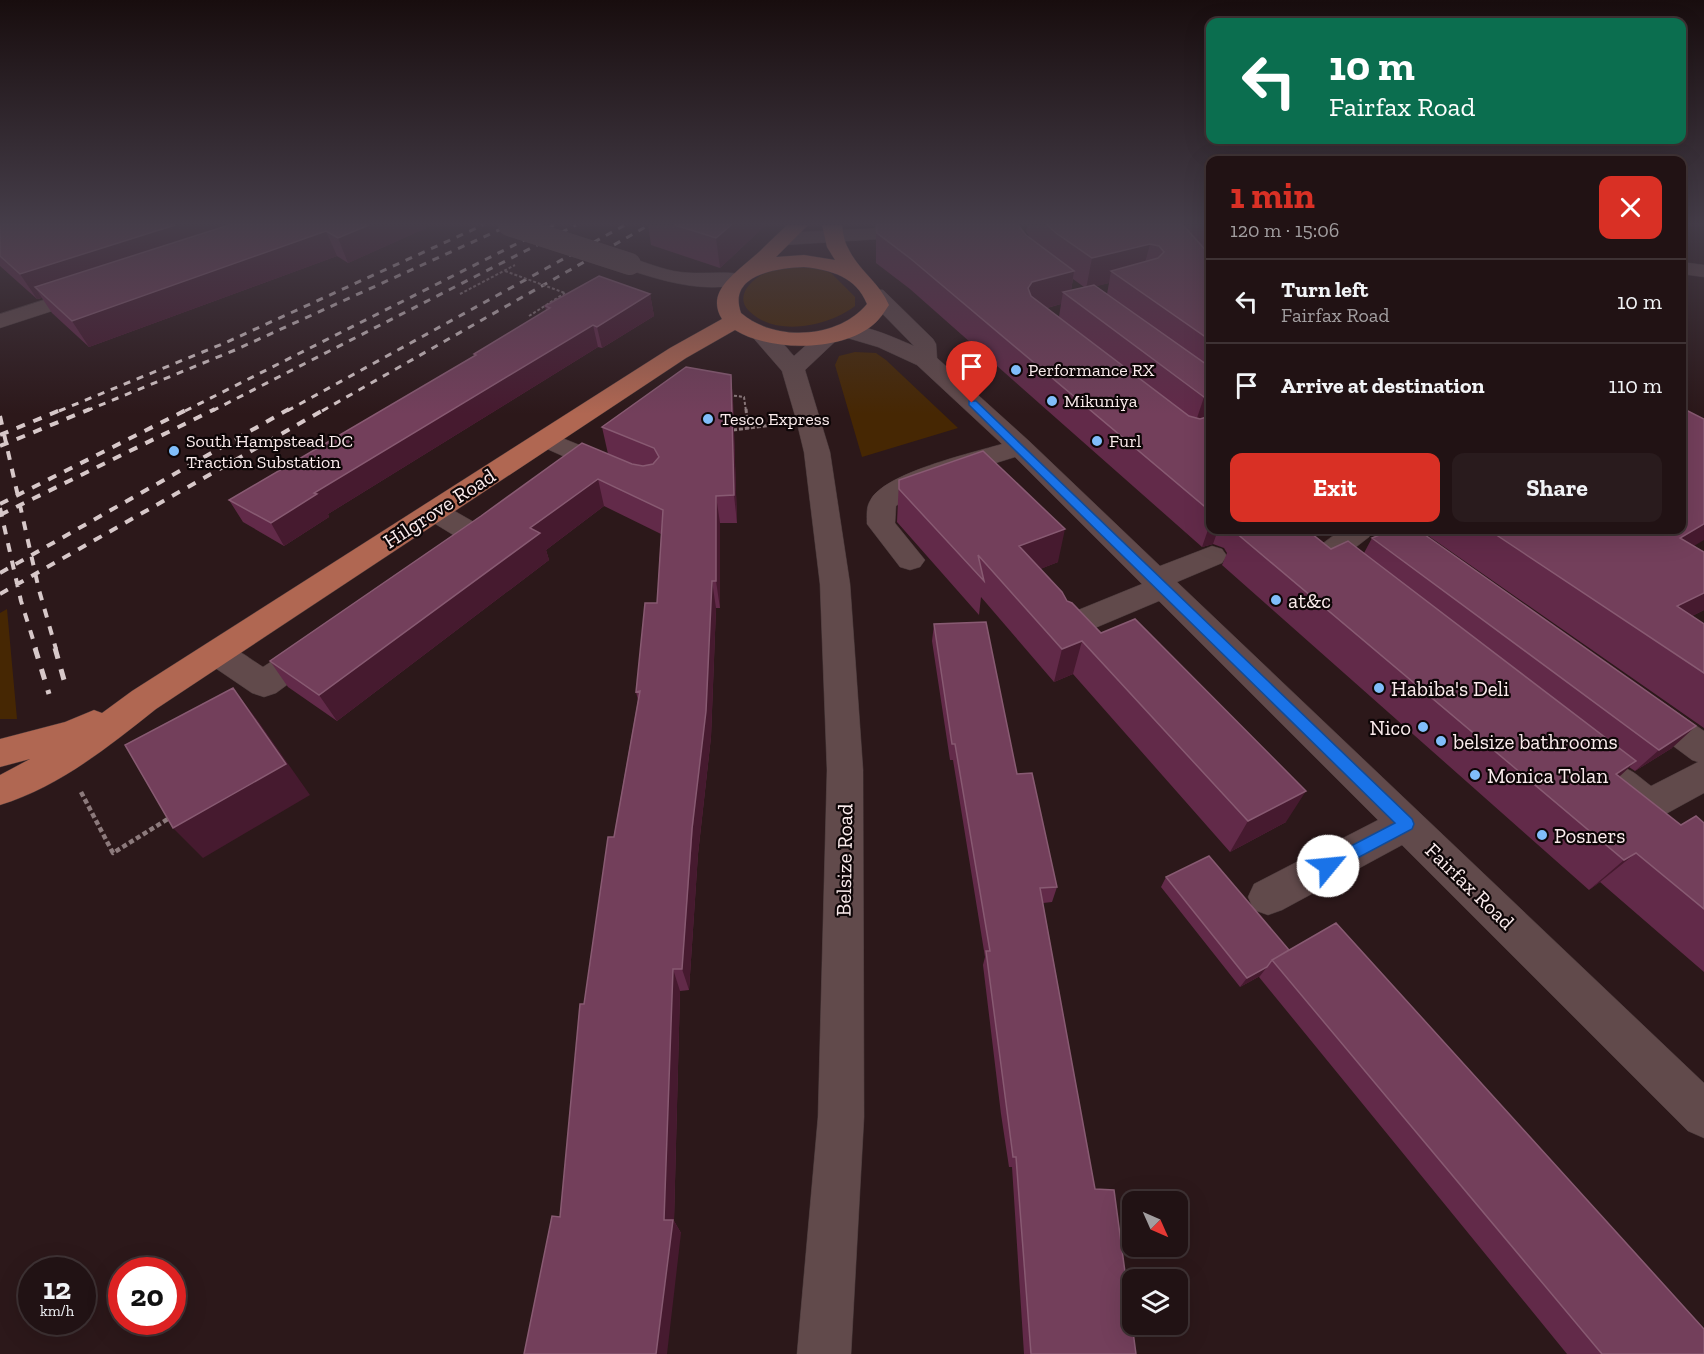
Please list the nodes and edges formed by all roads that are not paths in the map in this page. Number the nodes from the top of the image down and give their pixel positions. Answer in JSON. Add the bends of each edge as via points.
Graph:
{"nodes":[{"id":1,"x":98,"y":288,"type":"edge"},
{"id":2,"x":690,"y":288,"type":"edge"},
{"id":3,"x":733,"y":288,"type":"edge"},
{"id":4,"x":869,"y":288,"type":"edge"},
{"id":5,"x":875,"y":295,"type":"junction"},
{"id":6,"x":741,"y":320,"type":"junction"},
{"id":7,"x":0,"y":321,"type":"edge"},
{"id":8,"x":839,"y":333,"type":"junction"},
{"id":9,"x":925,"y":360,"type":"junction"},
{"id":10,"x":793,"y":369,"type":"junction"},
{"id":11,"x":545,"y":439,"type":"junction"},
{"id":12,"x":1020,"y":447,"type":"junction"},
{"id":13,"x":638,"y":479,"type":"edge"},
{"id":14,"x":434,"y":511,"type":"junction"},
{"id":15,"x":1354,"y":534,"type":"edge"},
{"id":16,"x":1212,"y":556,"type":"dead end"},
{"id":17,"x":910,"y":560,"type":"dead end"},
{"id":18,"x":428,"y":570,"type":"edge"},
{"id":19,"x":1159,"y":583,"type":"junction"},
{"id":20,"x":1375,"y":591,"type":"edge"},
{"id":21,"x":1071,"y":624,"type":"edge"},
{"id":22,"x":341,"y":630,"type":"edge"},
{"id":23,"x":216,"y":653,"type":"junction"},
{"id":24,"x":1628,"y":695,"type":"edge"},
{"id":25,"x":144,"y":700,"type":"junction"},
{"id":26,"x":1704,"y":750,"type":"edge"},
{"id":27,"x":0,"y":753,"type":"edge"},
{"id":28,"x":1592,"y":761,"type":"edge"},
{"id":29,"x":1704,"y":775,"type":"edge"},
{"id":30,"x":0,"y":790,"type":"edge"},
{"id":31,"x":1407,"y":824,"type":"junction"},
{"id":32,"x":1269,"y":897,"type":"dead end"},
{"id":33,"x":1704,"y":1114,"type":"edge"},
{"id":34,"x":824,"y":1354,"type":"edge"}],
"edges":[{"from":1,"to":7,"type":"street"},
{"from":2,"to":6,"type":"street","name":"Belsize Road"},
{"from":3,"to":6,"type":"main road","via":[[729,292]]},
{"from":4,"to":5,"type":"main road"},
{"from":5,"to":8,"type":"main road","via":[[878,305],[872,314],[862,324]]},
{"from":5,"to":9,"type":"street","name":"Fairfax Road","via":[[925,344]]},
{"from":6,"to":8,"type":"main road","via":[[788,339]]},
{"from":6,"to":10,"type":"street","name":"Belsize Road"},
{"from":6,"to":11,"type":"main road","name":"Hilgrove Road","via":[[678,353]]},
{"from":8,"to":9,"type":"street","name":"Fairfax Road","via":[[886,342]]},
{"from":8,"to":10,"type":"street"},
{"from":9,"to":12,"type":"street","name":"Fairfax Road"},
{"from":10,"to":34,"type":"street","name":"Belsize Road","via":[[817,452],[835,584],[845,770],[841,1117]]},
{"from":11,"to":13,"type":"street"},
{"from":11,"to":14,"type":"main road","name":"Hilgrove Road"},
{"from":12,"to":17,"type":"street","via":[[915,479],[882,503],[881,524]]},
{"from":12,"to":19,"type":"street","name":"Fairfax Road"},
{"from":14,"to":18,"type":"street","via":[[476,536]]},
{"from":14,"to":23,"type":"main road","name":"Hilgrove Road"},
{"from":15,"to":20,"type":"street","via":[[1328,554]]},
{"from":16,"to":19,"type":"street"},
{"from":19,"to":21,"type":"street"},
{"from":19,"to":31,"type":"street","name":"Fairfax Road"},
{"from":22,"to":23,"type":"street","via":[[264,684]]},
{"from":23,"to":25,"type":"main road","name":"Hilgrove Road"},
{"from":24,"to":26,"type":"street"},
{"from":25,"to":27,"type":"main road","name":"Hilgrove Road","via":[[72,734]]},
{"from":25,"to":30,"type":"main road","name":"Hilgrove Road","via":[[76,752]]},
{"from":28,"to":29,"type":"street","via":[[1649,805]]},
{"from":31,"to":32,"type":"street"},
{"from":31,"to":33,"type":"street","name":"Fairfax Road"}]}
